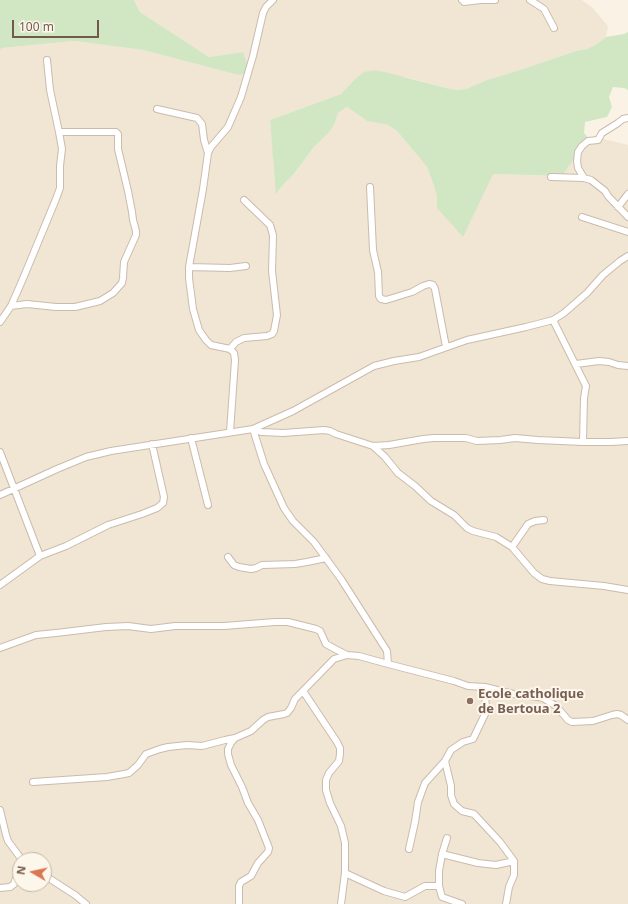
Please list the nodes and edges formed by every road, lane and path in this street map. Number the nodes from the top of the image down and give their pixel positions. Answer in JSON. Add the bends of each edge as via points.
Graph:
{"nodes":[{"id":1,"x":273,"y":0,"type":"edge"},
{"id":2,"x":462,"y":0,"type":"edge"},
{"id":3,"x":495,"y":0,"type":"edge"},
{"id":4,"x":530,"y":0,"type":"edge"},
{"id":5,"x":554,"y":28,"type":"dead end"},
{"id":6,"x":48,"y":60,"type":"dead end"},
{"id":7,"x":157,"y":108,"type":"dead end"},
{"id":8,"x":628,"y":118,"type":"edge"},
{"id":9,"x":59,"y":132,"type":"junction"},
{"id":10,"x":208,"y":153,"type":"junction"},
{"id":11,"x":551,"y":177,"type":"dead end"},
{"id":12,"x":584,"y":178,"type":"junction"},
{"id":13,"x":370,"y":187,"type":"dead end"},
{"id":14,"x":628,"y":194,"type":"edge"},
{"id":15,"x":244,"y":200,"type":"dead end"},
{"id":16,"x":618,"y":207,"type":"junction"},
{"id":17,"x":582,"y":217,"type":"dead end"},
{"id":18,"x":628,"y":217,"type":"edge"},
{"id":19,"x":628,"y":232,"type":"edge"},
{"id":20,"x":628,"y":256,"type":"edge"},
{"id":21,"x":246,"y":266,"type":"dead end"},
{"id":22,"x":189,"y":267,"type":"junction"},
{"id":23,"x":11,"y":306,"type":"junction"},
{"id":24,"x":553,"y":320,"type":"junction"},
{"id":25,"x":0,"y":322,"type":"edge"},
{"id":26,"x":446,"y":347,"type":"junction"},
{"id":27,"x":230,"y":349,"type":"junction"},
{"id":28,"x":576,"y":364,"type":"junction"},
{"id":29,"x":628,"y":366,"type":"edge"},
{"id":30,"x":253,"y":429,"type":"junction"},
{"id":31,"x":230,"y":432,"type":"junction"},
{"id":32,"x":191,"y":438,"type":"junction"},
{"id":33,"x":628,"y":441,"type":"edge"},
{"id":34,"x":583,"y":442,"type":"junction"},
{"id":35,"x":152,"y":444,"type":"junction"},
{"id":36,"x":373,"y":446,"type":"junction"},
{"id":37,"x":0,"y":452,"type":"edge"},
{"id":38,"x":14,"y":489,"type":"junction"},
{"id":39,"x":0,"y":495,"type":"edge"},
{"id":40,"x":208,"y":505,"type":"dead end"},
{"id":41,"x":544,"y":520,"type":"dead end"},
{"id":42,"x":512,"y":547,"type":"junction"},
{"id":43,"x":40,"y":556,"type":"junction"},
{"id":44,"x":228,"y":557,"type":"dead end"},
{"id":45,"x":326,"y":558,"type":"junction"},
{"id":46,"x":0,"y":585,"type":"edge"},
{"id":47,"x":628,"y":590,"type":"edge"},
{"id":48,"x":0,"y":648,"type":"edge"},
{"id":49,"x":347,"y":655,"type":"junction"},
{"id":50,"x":388,"y":664,"type":"junction"},
{"id":51,"x":485,"y":687,"type":"junction"},
{"id":52,"x":303,"y":691,"type":"junction"},
{"id":53,"x":628,"y":720,"type":"edge"},
{"id":54,"x":236,"y":738,"type":"junction"},
{"id":55,"x":445,"y":761,"type":"junction"},
{"id":56,"x":33,"y":782,"type":"dead end"},
{"id":57,"x":0,"y":810,"type":"edge"},
{"id":58,"x":447,"y":838,"type":"dead end"},
{"id":59,"x":409,"y":848,"type":"dead end"},
{"id":60,"x":16,"y":852,"type":"edge"},
{"id":61,"x":442,"y":854,"type":"junction"},
{"id":62,"x":514,"y":862,"type":"junction"},
{"id":63,"x":345,"y":873,"type":"junction"},
{"id":64,"x":52,"y":880,"type":"edge"},
{"id":65,"x":12,"y":886,"type":"edge"},
{"id":66,"x":439,"y":886,"type":"junction"},
{"id":67,"x":0,"y":888,"type":"edge"},
{"id":68,"x":86,"y":904,"type":"edge"},
{"id":69,"x":239,"y":904,"type":"edge"},
{"id":70,"x":341,"y":904,"type":"edge"},
{"id":71,"x":462,"y":904,"type":"edge"},
{"id":72,"x":506,"y":904,"type":"edge"}],
"edges":[{"from":1,"to":10,"type":"street","via":[[263,13],[241,97],[228,127]]},
{"from":2,"to":3,"type":"street"},
{"from":4,"to":5,"type":"street","via":[[544,9]]},
{"from":6,"to":9,"type":"street","via":[[50,90]]},
{"from":7,"to":10,"type":"street","via":[[197,118],[202,124]]},
{"from":8,"to":12,"type":"street","via":[[602,134],[598,140],[588,141],[582,146],[577,161]]},
{"from":9,"to":23,"type":"street","via":[[62,149],[60,188]]},
{"from":9,"to":23,"type":"street","via":[[118,134],[118,149],[136,236],[124,262],[122,283],[113,293],[100,301],[75,307],[27,304]]},
{"from":10,"to":22,"type":"street"},
{"from":11,"to":12,"type":"street"},
{"from":12,"to":16,"type":"street","via":[[605,191]]},
{"from":13,"to":26,"type":"street","via":[[373,250],[378,272],[379,296],[386,300],[429,284],[433,285]]},
{"from":14,"to":16,"type":"street"},
{"from":15,"to":27,"type":"street","via":[[270,225],[274,235],[272,271],[277,315],[272,334],[244,338]]},
{"from":16,"to":18,"type":"street"},
{"from":17,"to":19,"type":"street"},
{"from":20,"to":24,"type":"street"},
{"from":21,"to":22,"type":"street"},
{"from":22,"to":27,"type":"street","via":[[188,278],[199,330],[211,345]]},
{"from":23,"to":25,"type":"street"},
{"from":24,"to":26,"type":"street"},
{"from":24,"to":28,"type":"street"},
{"from":26,"to":30,"type":"street","via":[[419,357],[374,366],[293,411]]},
{"from":27,"to":31,"type":"street","via":[[236,360]]},
{"from":28,"to":29,"type":"street","via":[[599,361]]},
{"from":28,"to":34,"type":"street","via":[[586,386]]},
{"from":30,"to":31,"type":"street"},
{"from":30,"to":36,"type":"street","via":[[283,434],[324,430]]},
{"from":30,"to":45,"type":"street","via":[[264,464],[284,508]]},
{"from":31,"to":32,"type":"street"},
{"from":32,"to":35,"type":"street"},
{"from":32,"to":40,"type":"street"},
{"from":33,"to":34,"type":"street"},
{"from":34,"to":36,"type":"street","via":[[515,438],[434,438]]},
{"from":35,"to":38,"type":"street","via":[[111,450],[86,457]]},
{"from":35,"to":43,"type":"street","via":[[164,497],[163,503],[157,508],[108,525]]},
{"from":36,"to":42,"type":"street","via":[[431,501],[454,515],[467,528],[496,537]]},
{"from":37,"to":38,"type":"street"},
{"from":38,"to":39,"type":"street"},
{"from":38,"to":43,"type":"street"},
{"from":41,"to":42,"type":"street","via":[[528,524]]},
{"from":42,"to":47,"type":"street","via":[[542,579]]},
{"from":43,"to":46,"type":"street"},
{"from":44,"to":45,"type":"street","via":[[234,565],[251,569],[262,565],[295,564]]},
{"from":45,"to":50,"type":"street","via":[[387,651]]},
{"from":48,"to":49,"type":"street","via":[[36,635],[106,626],[151,629],[288,622],[320,631],[326,644]]},
{"from":49,"to":50,"type":"street"},
{"from":49,"to":52,"type":"street","via":[[334,659]]},
{"from":50,"to":51,"type":"street","via":[[468,686]]},
{"from":51,"to":53,"type":"street","via":[[543,698],[556,706],[572,722],[593,721],[617,714]]},
{"from":51,"to":55,"type":"street","via":[[486,712],[473,740],[451,750]]},
{"from":52,"to":54,"type":"street","via":[[287,713],[268,717],[251,731]]},
{"from":52,"to":63,"type":"street","via":[[340,748],[339,761],[326,780],[326,790],[345,843]]},
{"from":54,"to":56,"type":"street","via":[[202,746],[168,746],[146,754],[129,773]]},
{"from":54,"to":69,"type":"street","via":[[228,748],[231,765],[269,848],[251,876],[241,882]]},
{"from":55,"to":59,"type":"street","via":[[425,783],[418,802]]},
{"from":55,"to":62,"type":"street","via":[[454,804],[462,811],[474,814],[500,842]]},
{"from":57,"to":60,"type":"street","via":[[8,841]]},
{"from":58,"to":61,"type":"street"},
{"from":61,"to":62,"type":"street","via":[[496,865]]},
{"from":61,"to":66,"type":"street"},
{"from":62,"to":72,"type":"street","via":[[514,875]]},
{"from":63,"to":66,"type":"street","via":[[384,891],[405,897],[425,886]]},
{"from":63,"to":70,"type":"street"},
{"from":64,"to":68,"type":"street"},
{"from":65,"to":67,"type":"street"},
{"from":66,"to":71,"type":"street","via":[[442,897]]}]}
